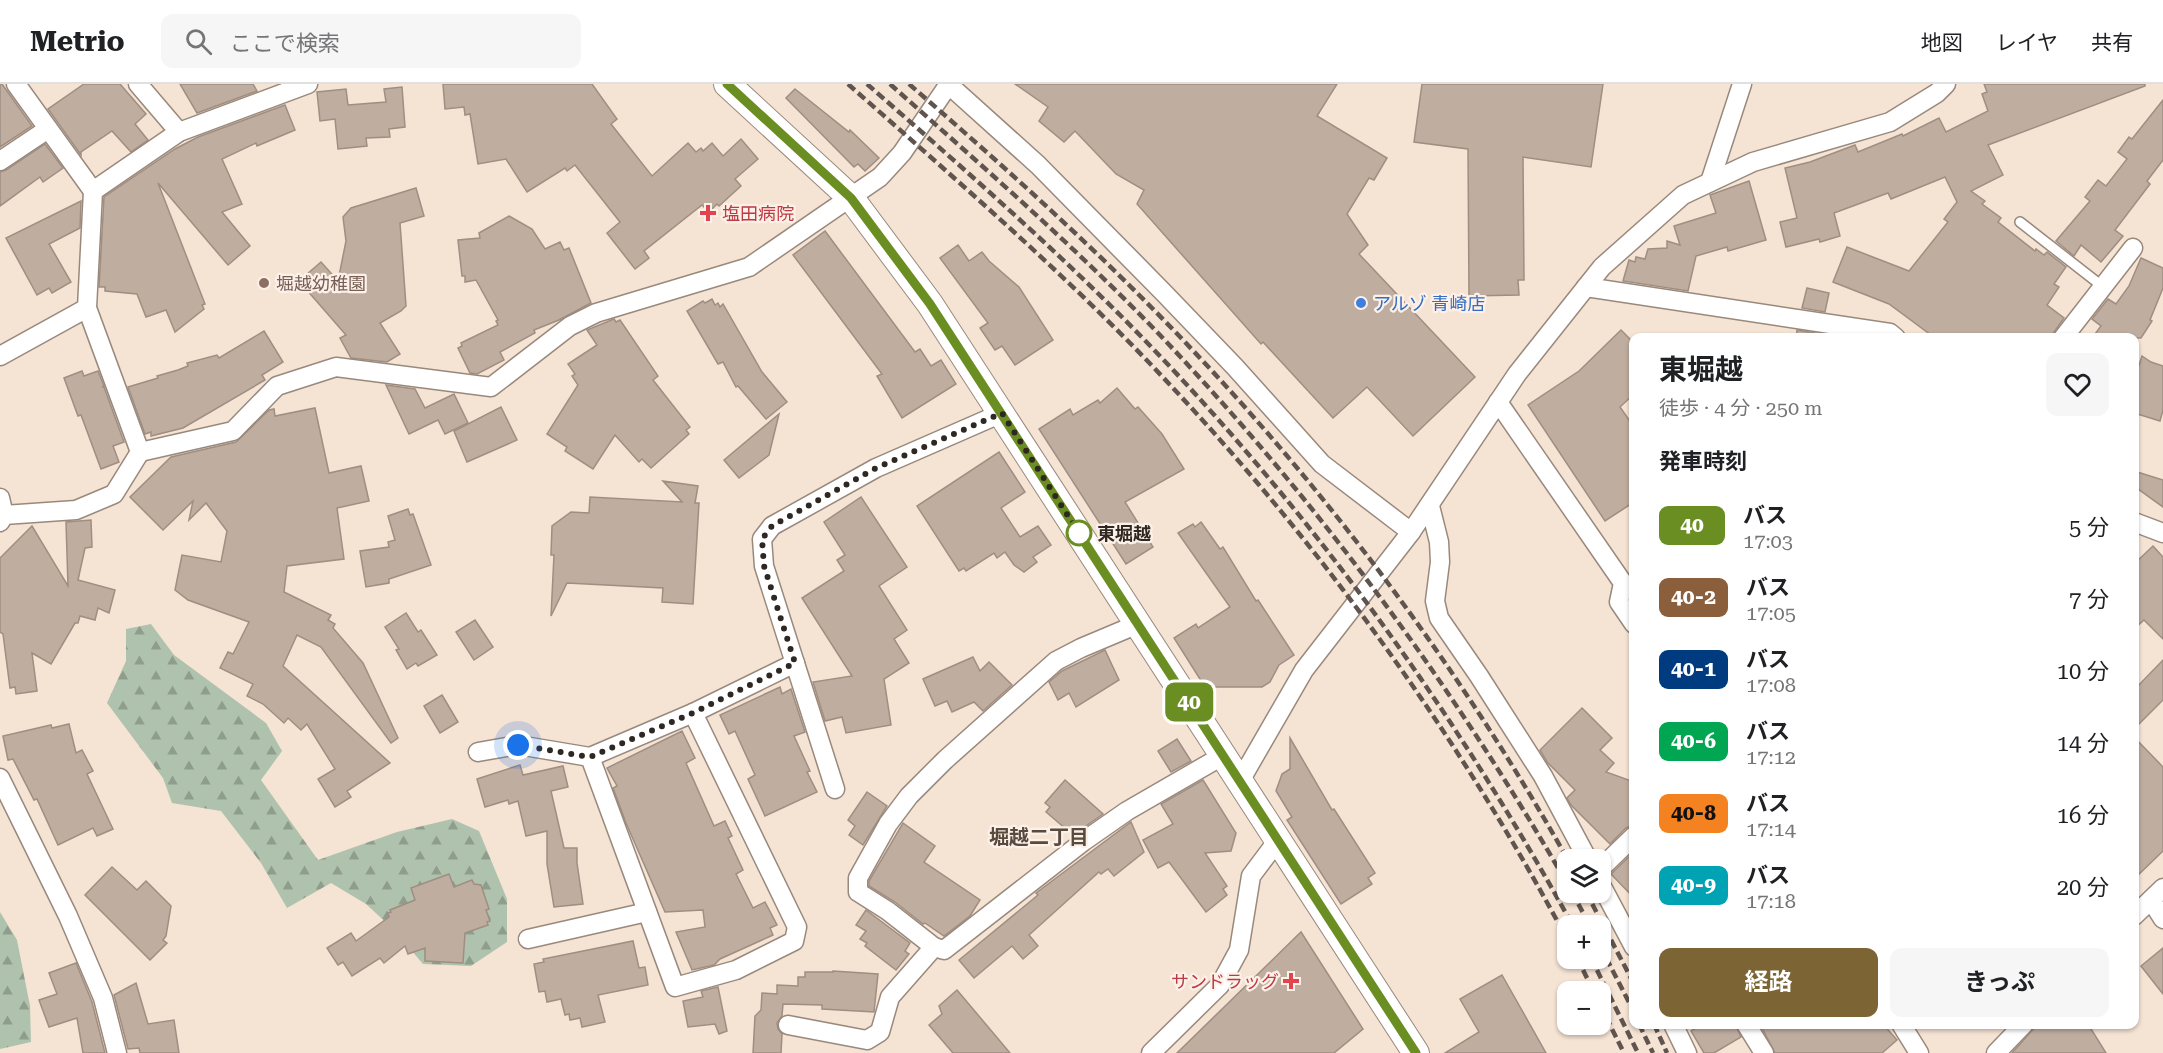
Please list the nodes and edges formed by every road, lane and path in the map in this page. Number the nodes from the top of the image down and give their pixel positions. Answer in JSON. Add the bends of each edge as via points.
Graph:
{"nodes":[{"id":1,"x":16,"y":84,"type":"edge"},
{"id":2,"x":138,"y":84,"type":"edge"},
{"id":3,"x":308,"y":84,"type":"edge"},
{"id":4,"x":727,"y":84,"type":"edge"},
{"id":5,"x":949,"y":84,"type":"edge"},
{"id":6,"x":1742,"y":84,"type":"edge"},
{"id":7,"x":1946,"y":84,"type":"edge"},
{"id":8,"x":48,"y":129,"type":"junction"},
{"id":9,"x":178,"y":132,"type":"junction"},
{"id":10,"x":0,"y":161,"type":"edge"},
{"id":11,"x":1710,"y":182,"type":"junction"},
{"id":12,"x":93,"y":191,"type":"junction"},
{"id":13,"x":851,"y":198,"type":"junction"},
{"id":14,"x":2020,"y":222,"type":"dead end"},
{"id":15,"x":2133,"y":248,"type":"dead end"},
{"id":16,"x":2102,"y":286,"type":"junction"},
{"id":17,"x":1586,"y":287,"type":"junction"},
{"id":18,"x":87,"y":308,"type":"junction"},
{"id":19,"x":1890,"y":333,"type":"edge"},
{"id":20,"x":2067,"y":333,"type":"edge"},
{"id":21,"x":0,"y":356,"type":"edge"},
{"id":22,"x":1498,"y":402,"type":"junction"},
{"id":23,"x":1002,"y":413,"type":"junction"},
{"id":24,"x":140,"y":452,"type":"junction"},
{"id":25,"x":1430,"y":506,"type":"junction"},
{"id":26,"x":1,"y":512,"type":"edge"},
{"id":27,"x":2139,"y":527,"type":"edge"},
{"id":28,"x":1412,"y":532,"type":"junction"},
{"id":29,"x":2163,"y":533,"type":"edge"},
{"id":30,"x":1629,"y":617,"type":"edge"},
{"id":31,"x":1138,"y":624,"type":"junction"},
{"id":32,"x":795,"y":663,"type":"junction"},
{"id":33,"x":693,"y":713,"type":"junction"},
{"id":34,"x":478,"y":752,"type":"dead end"},
{"id":35,"x":1224,"y":755,"type":"junction"},
{"id":36,"x":590,"y":757,"type":"junction"},
{"id":37,"x":0,"y":778,"type":"edge"},
{"id":38,"x":1240,"y":781,"type":"junction"},
{"id":39,"x":835,"y":789,"type":"dead end"},
{"id":40,"x":1278,"y":840,"type":"junction"},
{"id":41,"x":1629,"y":841,"type":"edge"},
{"id":42,"x":1582,"y":849,"type":"edge"},
{"id":43,"x":1611,"y":858,"type":"edge"},
{"id":44,"x":2157,"y":894,"type":"edge"},
{"id":45,"x":1611,"y":903,"type":"edge"},
{"id":46,"x":2139,"y":911,"type":"edge"},
{"id":47,"x":647,"y":912,"type":"junction"},
{"id":48,"x":2163,"y":919,"type":"edge"},
{"id":49,"x":1629,"y":938,"type":"edge"},
{"id":50,"x":528,"y":939,"type":"dead end"},
{"id":51,"x":934,"y":947,"type":"junction"},
{"id":52,"x":788,"y":1026,"type":"dead end"},
{"id":53,"x":1680,"y":1029,"type":"edge"},
{"id":54,"x":1749,"y":1029,"type":"edge"},
{"id":55,"x":1903,"y":1029,"type":"edge"},
{"id":56,"x":2020,"y":1029,"type":"edge"},
{"id":57,"x":117,"y":1053,"type":"edge"},
{"id":58,"x":1151,"y":1053,"type":"edge"},
{"id":59,"x":1416,"y":1053,"type":"edge"},
{"id":60,"x":1686,"y":1053,"type":"edge"},
{"id":61,"x":1764,"y":1053,"type":"edge"},
{"id":62,"x":1919,"y":1053,"type":"edge"},
{"id":63,"x":1996,"y":1053,"type":"edge"}],
"edges":[{"from":1,"to":8,"type":"street"},
{"from":2,"to":9,"type":"street"},
{"from":3,"to":9,"type":"street"},
{"from":4,"to":13,"type":"main road"},
{"from":5,"to":13,"type":"street","via":[[902,153],[880,177]]},
{"from":5,"to":28,"type":"street","via":[[1038,165],[1132,260],[1322,464]]},
{"from":6,"to":11,"type":"street"},
{"from":7,"to":11,"type":"street","via":[[1890,122],[1753,162]]},
{"from":8,"to":10,"type":"street"},
{"from":8,"to":12,"type":"street"},
{"from":9,"to":12,"type":"street"},
{"from":11,"to":17,"type":"street","via":[[1683,195],[1602,267]]},
{"from":12,"to":18,"type":"street"},
{"from":13,"to":23,"type":"main road","via":[[930,304]]},
{"from":13,"to":24,"type":"street","via":[[749,267],[596,313],[570,326],[491,387],[336,367],[277,386],[233,431]]},
{"from":14,"to":16,"type":"lane"},
{"from":15,"to":16,"type":"street"},
{"from":16,"to":20,"type":"street"},
{"from":17,"to":19,"type":"street"},
{"from":17,"to":22,"type":"street"},
{"from":18,"to":21,"type":"street"},
{"from":18,"to":24,"type":"street"},
{"from":22,"to":25,"type":"street"},
{"from":22,"to":30,"type":"street","via":[[1623,583],[1619,602]]},
{"from":23,"to":31,"type":"main road"},
{"from":23,"to":32,"type":"street","via":[[876,468],[772,526],[762,539],[764,566]]},
{"from":24,"to":26,"type":"street","via":[[114,494],[76,510]]},
{"from":25,"to":28,"type":"street"},
{"from":25,"to":42,"type":"street","via":[[1439,542],[1435,601],[1439,618],[1532,758]]},
{"from":27,"to":29,"type":"street"},
{"from":28,"to":38,"type":"street","via":[[1304,670]]},
{"from":31,"to":35,"type":"main road"},
{"from":31,"to":51,"type":"street","via":[[1056,661],[945,760],[888,824],[858,879],[858,892]]},
{"from":32,"to":33,"type":"street"},
{"from":32,"to":39,"type":"street"},
{"from":33,"to":36,"type":"street"},
{"from":33,"to":47,"type":"street","via":[[797,927],[794,941],[736,970],[675,987]]},
{"from":34,"to":36,"type":"street","via":[[518,745]]},
{"from":35,"to":38,"type":"main road"},
{"from":35,"to":51,"type":"street","via":[[1127,811],[944,950]]},
{"from":36,"to":47,"type":"street"},
{"from":37,"to":57,"type":"street","via":[[68,916],[103,998]]},
{"from":38,"to":40,"type":"main road"},
{"from":40,"to":58,"type":"street","via":[[1251,876],[1239,950],[1220,985]]},
{"from":40,"to":59,"type":"main road"},
{"from":41,"to":43,"type":"street"},
{"from":44,"to":46,"type":"street"},
{"from":44,"to":48,"type":"street"},
{"from":45,"to":49,"type":"street"},
{"from":47,"to":50,"type":"street"},
{"from":51,"to":52,"type":"street","via":[[890,997],[880,1032],[867,1040]]},
{"from":53,"to":60,"type":"street"},
{"from":54,"to":61,"type":"street"},
{"from":55,"to":62,"type":"street"},
{"from":56,"to":63,"type":"street"}]}
